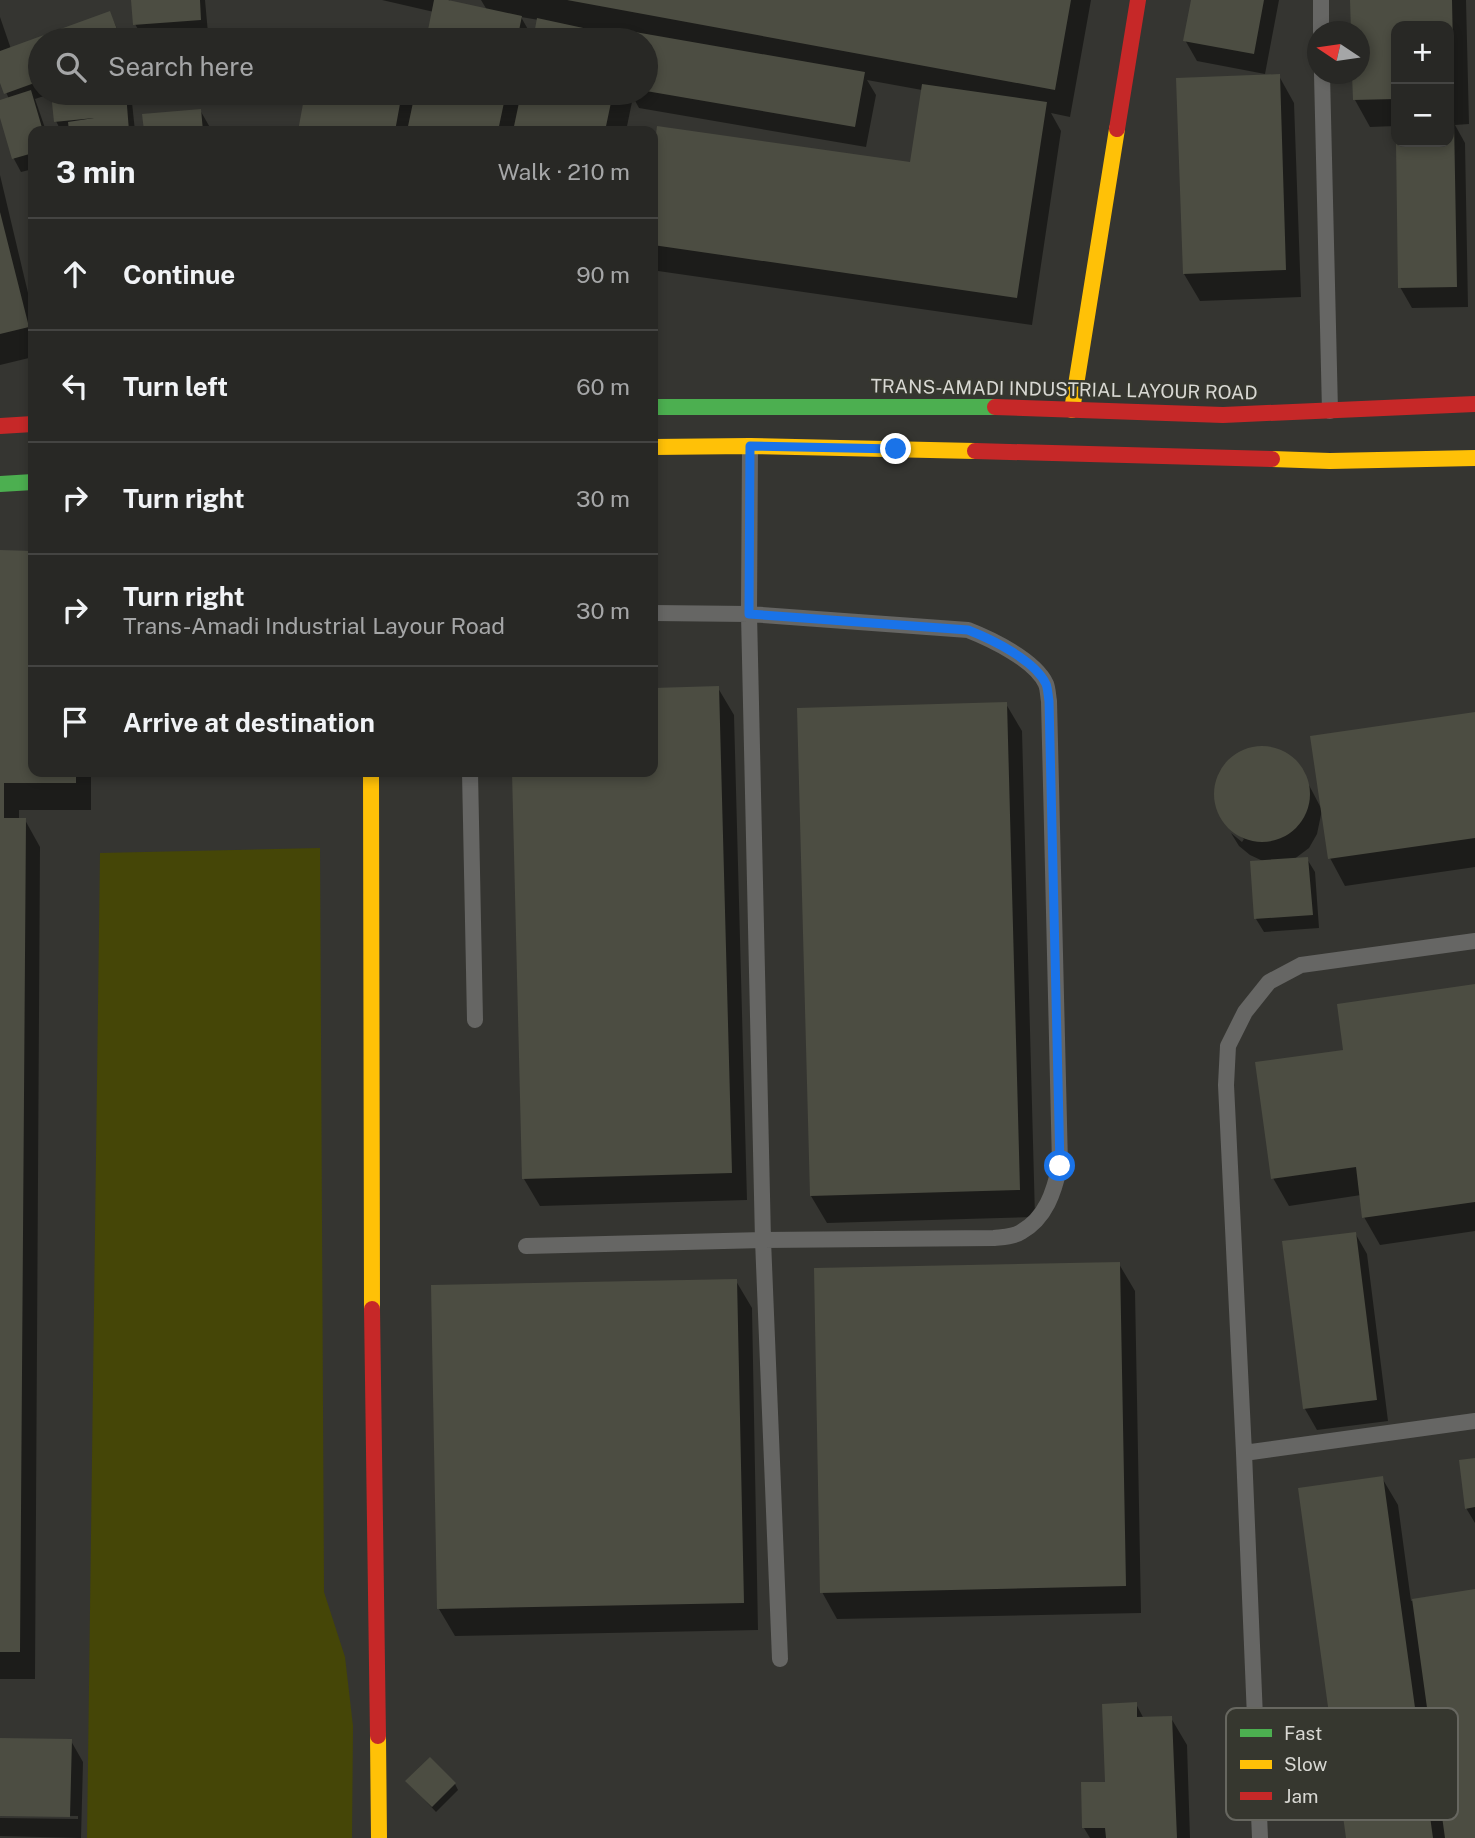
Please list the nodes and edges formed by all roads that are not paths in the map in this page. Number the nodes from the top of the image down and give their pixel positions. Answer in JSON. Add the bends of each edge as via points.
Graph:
{"nodes":[{"id":1,"x":1138,"y":0,"type":"edge"},
{"id":2,"x":1321,"y":0,"type":"edge"},
{"id":3,"x":1321,"y":21,"type":"edge"},
{"id":4,"x":1322,"y":84,"type":"edge"},
{"id":5,"x":1475,"y":404,"type":"edge"},
{"id":6,"x":658,"y":407,"type":"edge"},
{"id":7,"x":1072,"y":410,"type":"junction"},
{"id":8,"x":1330,"y":411,"type":"junction"},
{"id":9,"x":28,"y":424,"type":"edge"},
{"id":10,"x":0,"y":426,"type":"edge"},
{"id":11,"x":750,"y":446,"type":"junction"},
{"id":12,"x":658,"y":447,"type":"edge"},
{"id":13,"x":1475,"y":457,"type":"edge"},
{"id":14,"x":28,"y":482,"type":"edge"},
{"id":15,"x":0,"y":484,"type":"edge"},
{"id":16,"x":658,"y":613,"type":"edge"},
{"id":17,"x":749,"y":614,"type":"junction"},
{"id":18,"x":371,"y":777,"type":"edge"},
{"id":19,"x":470,"y":777,"type":"edge"},
{"id":20,"x":1475,"y":941,"type":"edge"},
{"id":21,"x":475,"y":1020,"type":"dead end"},
{"id":22,"x":763,"y":1240,"type":"junction"},
{"id":23,"x":526,"y":1246,"type":"dead end"},
{"id":24,"x":1475,"y":1421,"type":"edge"},
{"id":25,"x":1244,"y":1453,"type":"junction"},
{"id":26,"x":780,"y":1659,"type":"dead end"},
{"id":27,"x":1255,"y":1708,"type":"edge"},
{"id":28,"x":1259,"y":1820,"type":"edge"},
{"id":29,"x":379,"y":1838,"type":"edge"},
{"id":30,"x":1260,"y":1838,"type":"edge"}],
"edges":[{"from":1,"to":7,"type":"main road"},
{"from":2,"to":3,"type":"lane"},
{"from":4,"to":8,"type":"lane"},
{"from":5,"to":8,"type":"main road","name":"TRANS-AMADI INDUSTRIAL LAYOUR ROAD"},
{"from":6,"to":7,"type":"main road","name":"TRANS-AMADI INDUSTRIAL LAYOUR ROAD"},
{"from":7,"to":8,"type":"main road","name":"TRANS-AMADI INDUSTRIAL LAYOUR ROAD","via":[[1223,415]]},
{"from":9,"to":10,"type":"main road"},
{"from":11,"to":12,"type":"main road"},
{"from":11,"to":13,"type":"main road","via":[[1330,461]]},
{"from":11,"to":17,"type":"lane"},
{"from":14,"to":15,"type":"main road"},
{"from":16,"to":17,"type":"lane"},
{"from":17,"to":22,"type":"lane"},
{"from":17,"to":22,"type":"lane","via":[[968,630],[1024,660],[1045,683],[1059,1111],[1060,1166],[1054,1193],[1040,1217],[1020,1234]]},
{"from":18,"to":29,"type":"main road","via":[[370,1178]]},
{"from":19,"to":21,"type":"lane"},
{"from":20,"to":25,"type":"lane","via":[[1301,965],[1269,982],[1245,1012],[1228,1046],[1226,1086]]},
{"from":22,"to":23,"type":"lane"},
{"from":22,"to":26,"type":"lane"},
{"from":24,"to":25,"type":"lane"},
{"from":25,"to":27,"type":"lane"},
{"from":28,"to":30,"type":"lane"}]}
